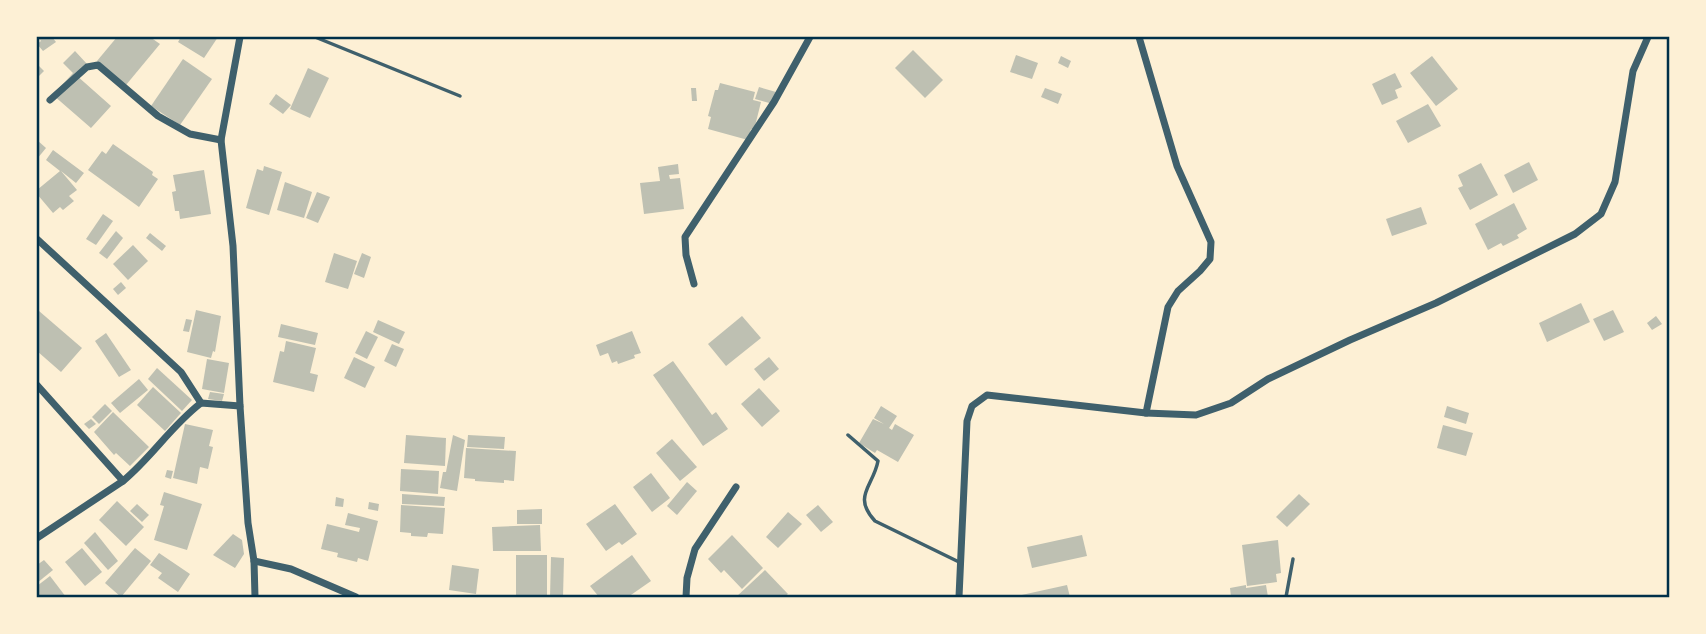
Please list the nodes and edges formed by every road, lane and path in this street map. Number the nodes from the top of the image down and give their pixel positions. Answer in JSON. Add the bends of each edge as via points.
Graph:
{"nodes":[{"id":1,"x":240,"y":37,"type":"edge"},
{"id":2,"x":315,"y":37,"type":"edge"},
{"id":3,"x":810,"y":37,"type":"edge"},
{"id":4,"x":1139,"y":37,"type":"edge"},
{"id":5,"x":1648,"y":37,"type":"edge"},
{"id":6,"x":460,"y":96,"type":"dead end"},
{"id":7,"x":50,"y":100,"type":"dead end"},
{"id":8,"x":221,"y":140,"type":"junction"},
{"id":9,"x":37,"y":239,"type":"edge"},
{"id":10,"x":694,"y":284,"type":"dead end"},
{"id":11,"x":37,"y":385,"type":"edge"},
{"id":12,"x":201,"y":403,"type":"junction"},
{"id":13,"x":240,"y":406,"type":"junction"},
{"id":14,"x":1146,"y":412,"type":"junction"},
{"id":15,"x":848,"y":435,"type":"dead end"},
{"id":16,"x":123,"y":481,"type":"junction"},
{"id":17,"x":736,"y":487,"type":"dead end"},
{"id":18,"x":37,"y":538,"type":"edge"},
{"id":19,"x":1293,"y":559,"type":"dead end"},
{"id":20,"x":254,"y":561,"type":"junction"},
{"id":21,"x":961,"y":562,"type":"junction"},
{"id":22,"x":255,"y":597,"type":"edge"},
{"id":23,"x":356,"y":597,"type":"edge"},
{"id":24,"x":686,"y":597,"type":"edge"},
{"id":25,"x":959,"y":597,"type":"edge"},
{"id":26,"x":1286,"y":597,"type":"edge"}],
"edges":[{"from":1,"to":8,"type":"street"},
{"from":2,"to":6,"type":"lane"},
{"from":3,"to":10,"type":"street","via":[[774,102],[685,237]]},
{"from":4,"to":14,"type":"street","via":[[1177,166],[1211,242],[1210,259],[1168,307]]},
{"from":5,"to":14,"type":"street","via":[[1633,71],[1615,182],[1601,214],[1575,234],[1268,379],[1231,403],[1196,415]]},
{"from":7,"to":8,"type":"street","via":[[88,67],[98,65],[158,116],[190,134]]},
{"from":8,"to":13,"type":"street","via":[[233,246]]},
{"from":9,"to":12,"type":"street","via":[[181,372]]},
{"from":11,"to":16,"type":"street"},
{"from":12,"to":13,"type":"street"},
{"from":12,"to":16,"type":"street","via":[[180,419]]},
{"from":13,"to":20,"type":"street"},
{"from":14,"to":21,"type":"street","via":[[987,394],[972,406],[967,421]]},
{"from":15,"to":21,"type":"lane","via":[[878,461],[863,498],[875,521]]},
{"from":16,"to":18,"type":"street"},
{"from":17,"to":24,"type":"street","via":[[695,549]]},
{"from":19,"to":26,"type":"lane"},
{"from":20,"to":22,"type":"street"},
{"from":20,"to":23,"type":"street","via":[[291,569]]},
{"from":21,"to":25,"type":"street"}]}
